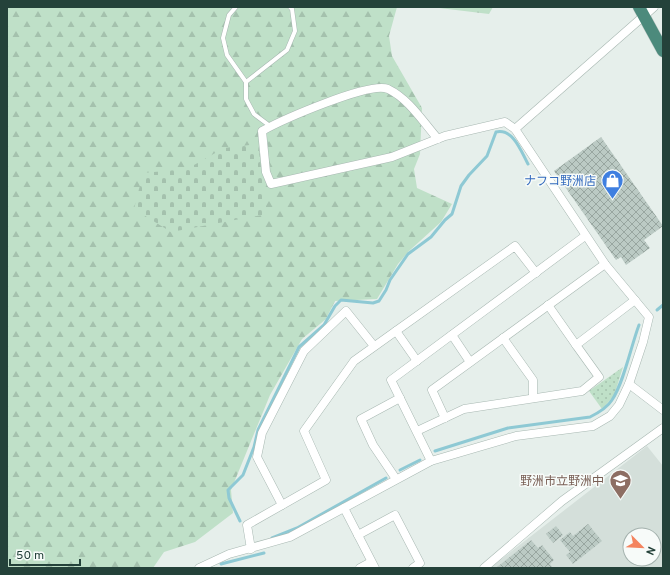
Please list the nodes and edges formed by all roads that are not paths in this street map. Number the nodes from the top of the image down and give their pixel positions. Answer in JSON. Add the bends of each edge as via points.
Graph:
{"nodes":[{"id":1,"x":236,"y":7,"type":"edge"},
{"id":2,"x":290,"y":7,"type":"edge"},
{"id":3,"x":654,"y":7,"type":"edge"},
{"id":4,"x":642,"y":12,"type":"edge"},
{"id":5,"x":663,"y":51,"type":"edge"},
{"id":6,"x":246,"y":82,"type":"junction"},
{"id":7,"x":270,"y":126,"type":"junction"},
{"id":8,"x":515,"y":130,"type":"junction"},
{"id":9,"x":438,"y":139,"type":"junction"},
{"id":10,"x":585,"y":236,"type":"junction"},
{"id":11,"x":605,"y":264,"type":"junction"},
{"id":12,"x":536,"y":273,"type":"junction"},
{"id":13,"x":635,"y":300,"type":"junction"},
{"id":14,"x":548,"y":305,"type":"junction"},
{"id":15,"x":396,"y":331,"type":"junction"},
{"id":16,"x":452,"y":335,"type":"junction"},
{"id":17,"x":503,"y":338,"type":"junction"},
{"id":18,"x":576,"y":345,"type":"junction"},
{"id":19,"x":374,"y":346,"type":"junction"},
{"id":20,"x":417,"y":361,"type":"junction"},
{"id":21,"x":470,"y":362,"type":"junction"},
{"id":22,"x":629,"y":384,"type":"junction"},
{"id":23,"x":400,"y":398,"type":"junction"},
{"id":24,"x":533,"y":398,"type":"junction"},
{"id":25,"x":663,"y":410,"type":"edge"},
{"id":26,"x":445,"y":418,"type":"junction"},
{"id":27,"x":663,"y":428,"type":"edge"},
{"id":28,"x":416,"y":431,"type":"junction"},
{"id":29,"x":431,"y":461,"type":"junction"},
{"id":30,"x":396,"y":479,"type":"junction"},
{"id":31,"x":282,"y":505,"type":"junction"},
{"id":32,"x":344,"y":508,"type":"junction"},
{"id":33,"x":358,"y":535,"type":"junction"},
{"id":34,"x":251,"y":549,"type":"junction"},
{"id":35,"x":213,"y":565,"type":"edge"},
{"id":36,"x":373,"y":565,"type":"edge"},
{"id":37,"x":199,"y":568,"type":"edge"},
{"id":38,"x":360,"y":568,"type":"edge"},
{"id":39,"x":413,"y":568,"type":"edge"},
{"id":40,"x":484,"y":568,"type":"edge"}],
"edges":[{"from":1,"to":6,"type":"lane","via":[[229,15],[223,38],[227,55]]},
{"from":2,"to":6,"type":"lane","via":[[296,31],[287,50]]},
{"from":3,"to":4,"type":"street"},
{"from":4,"to":5,"type":"highway"},
{"from":4,"to":8,"type":"street"},
{"from":6,"to":7,"type":"lane","via":[[246,99],[254,114]]},
{"from":7,"to":9,"type":"street","via":[[362,90],[387,88],[402,98]]},
{"from":7,"to":9,"type":"street","via":[[262,131],[266,172],[271,184],[392,157]]},
{"from":8,"to":9,"type":"street","via":[[505,122]]},
{"from":8,"to":10,"type":"street"},
{"from":10,"to":11,"type":"street"},
{"from":10,"to":12,"type":"street"},
{"from":11,"to":13,"type":"street"},
{"from":11,"to":14,"type":"street"},
{"from":12,"to":15,"type":"street","via":[[515,246]]},
{"from":12,"to":16,"type":"street"},
{"from":13,"to":18,"type":"street"},
{"from":13,"to":22,"type":"street","via":[[649,317]]},
{"from":14,"to":17,"type":"street"},
{"from":14,"to":18,"type":"street"},
{"from":15,"to":19,"type":"street"},
{"from":15,"to":20,"type":"street"},
{"from":16,"to":20,"type":"street"},
{"from":16,"to":21,"type":"street"},
{"from":17,"to":21,"type":"street"},
{"from":17,"to":24,"type":"street","via":[[533,380]]},
{"from":18,"to":24,"type":"street","via":[[599,377],[582,391]]},
{"from":19,"to":31,"type":"street","via":[[354,361],[304,431],[326,480]]},
{"from":19,"to":31,"type":"street","via":[[346,311],[304,351],[262,433],[257,457]]},
{"from":20,"to":23,"type":"street","via":[[391,380]]},
{"from":21,"to":26,"type":"street","via":[[432,390]]},
{"from":22,"to":25,"type":"street"},
{"from":22,"to":29,"type":"street","via":[[619,406],[610,416],[593,426],[516,436]]},
{"from":23,"to":28,"type":"street"},
{"from":23,"to":30,"type":"street","via":[[361,419],[373,445]]},
{"from":24,"to":26,"type":"street","via":[[464,408]]},
{"from":26,"to":28,"type":"street"},
{"from":27,"to":40,"type":"street","via":[[562,501]]},
{"from":28,"to":29,"type":"street"},
{"from":29,"to":30,"type":"street"},
{"from":30,"to":32,"type":"street"},
{"from":31,"to":34,"type":"street","via":[[247,525]]},
{"from":32,"to":33,"type":"street"},
{"from":32,"to":34,"type":"street","via":[[290,537]]},
{"from":33,"to":36,"type":"street"},
{"from":33,"to":39,"type":"street","via":[[395,515],[420,564]]},
{"from":34,"to":35,"type":"street"},
{"from":35,"to":37,"type":"street"},
{"from":36,"to":38,"type":"street"}]}
